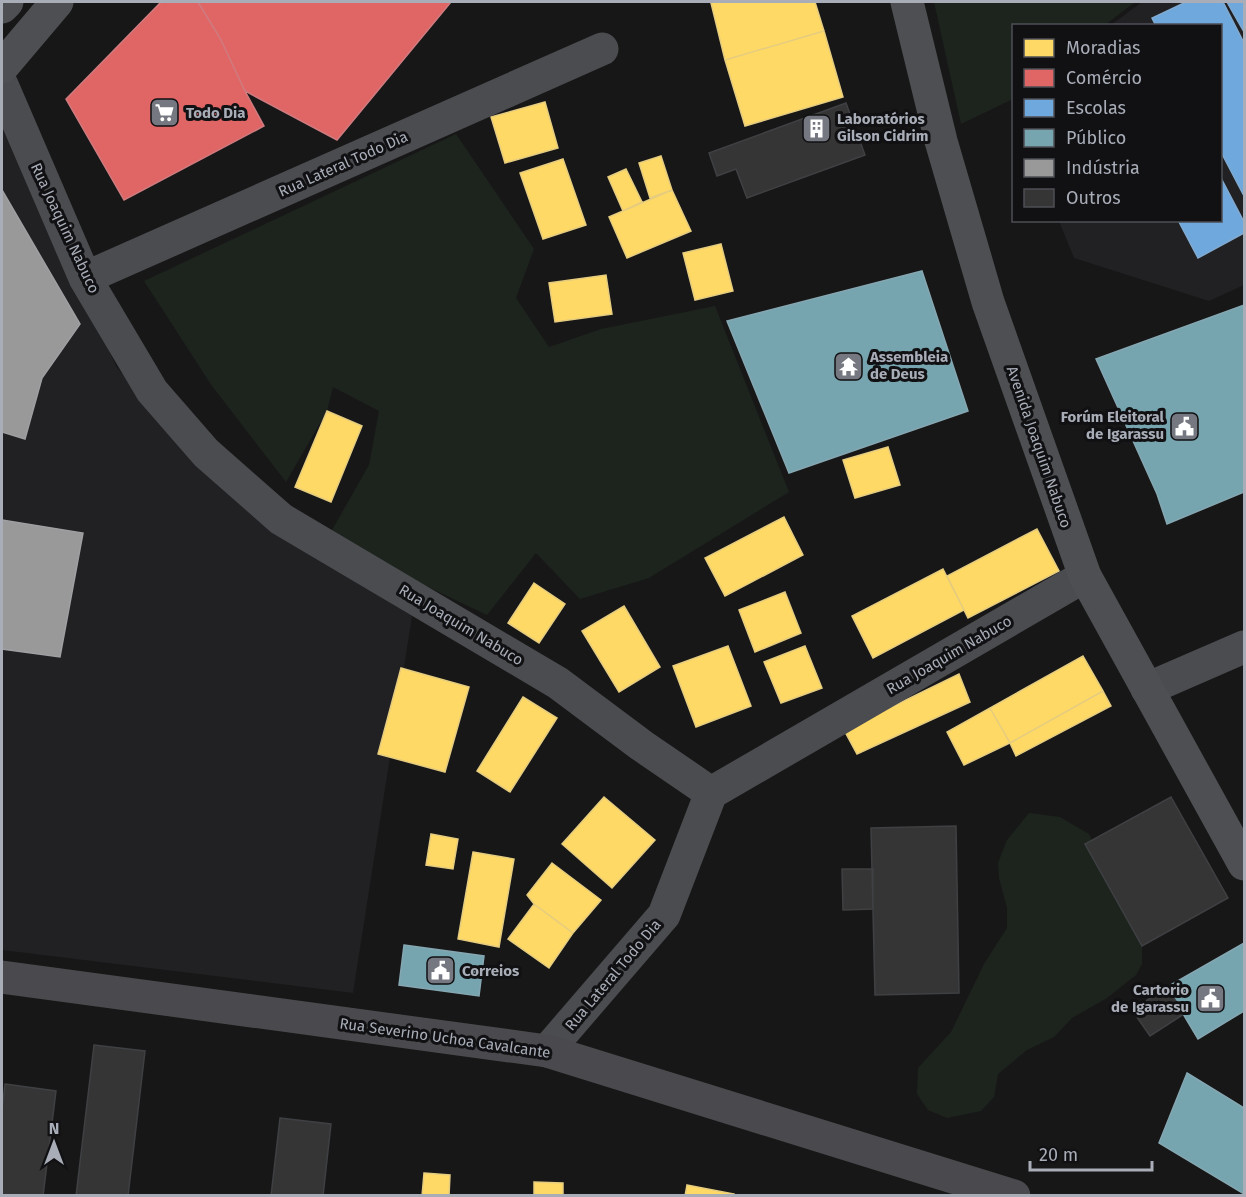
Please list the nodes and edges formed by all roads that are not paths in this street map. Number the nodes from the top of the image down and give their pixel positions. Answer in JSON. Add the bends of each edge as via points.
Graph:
{"nodes":[{"id":1,"x":7,"y":2,"type":"edge"},
{"id":2,"x":57,"y":2,"type":"edge"},
{"id":3,"x":907,"y":2,"type":"edge"},
{"id":4,"x":2,"y":8,"type":"edge"},
{"id":5,"x":602,"y":49,"type":"dead end"},
{"id":6,"x":2,"y":67,"type":"edge"},
{"id":7,"x":2,"y":85,"type":"edge"},
{"id":8,"x":85,"y":278,"type":"junction"},
{"id":9,"x":1084,"y":576,"type":"junction"},
{"id":10,"x":1245,"y":647,"type":"edge"},
{"id":11,"x":1147,"y":689,"type":"junction"},
{"id":12,"x":711,"y":793,"type":"junction"},
{"id":13,"x":1245,"y":864,"type":"edge"},
{"id":14,"x":2,"y":977,"type":"edge"},
{"id":15,"x":547,"y":1051,"type":"junction"},
{"id":16,"x":1014,"y":1196,"type":"edge"}],
"edges":[{"from":1,"to":4,"type":"main road"},
{"from":2,"to":6,"type":"main road"},
{"from":3,"to":9,"type":"main road","name":"Avenida Joaquim Nabuco","via":[[941,141],[988,302]]},
{"from":5,"to":8,"type":"street","name":"Rua Lateral Todo Dia"},
{"from":7,"to":8,"type":"street","name":"Rua Joaquim Nabuco"},
{"from":8,"to":12,"type":"street","name":"Rua Joaquim Nabuco","via":[[153,391],[206,453],[281,519],[558,683]]},
{"from":9,"to":11,"type":"main road","name":"Avenida Joaquim Nabuco"},
{"from":9,"to":12,"type":"street","name":"Rua Joaquim Nabuco"},
{"from":10,"to":11,"type":"street"},
{"from":11,"to":13,"type":"main road","name":"Avenida Joaquim Nabuco"},
{"from":12,"to":15,"type":"street","name":"Rua Lateral Todo Dia","via":[[664,915]]},
{"from":14,"to":15,"type":"main road","name":"Rua Severino Uchoa Cavalcante"},
{"from":15,"to":16,"type":"main road","name":"Rua Severino Uchoa Cavalcante"}]}
